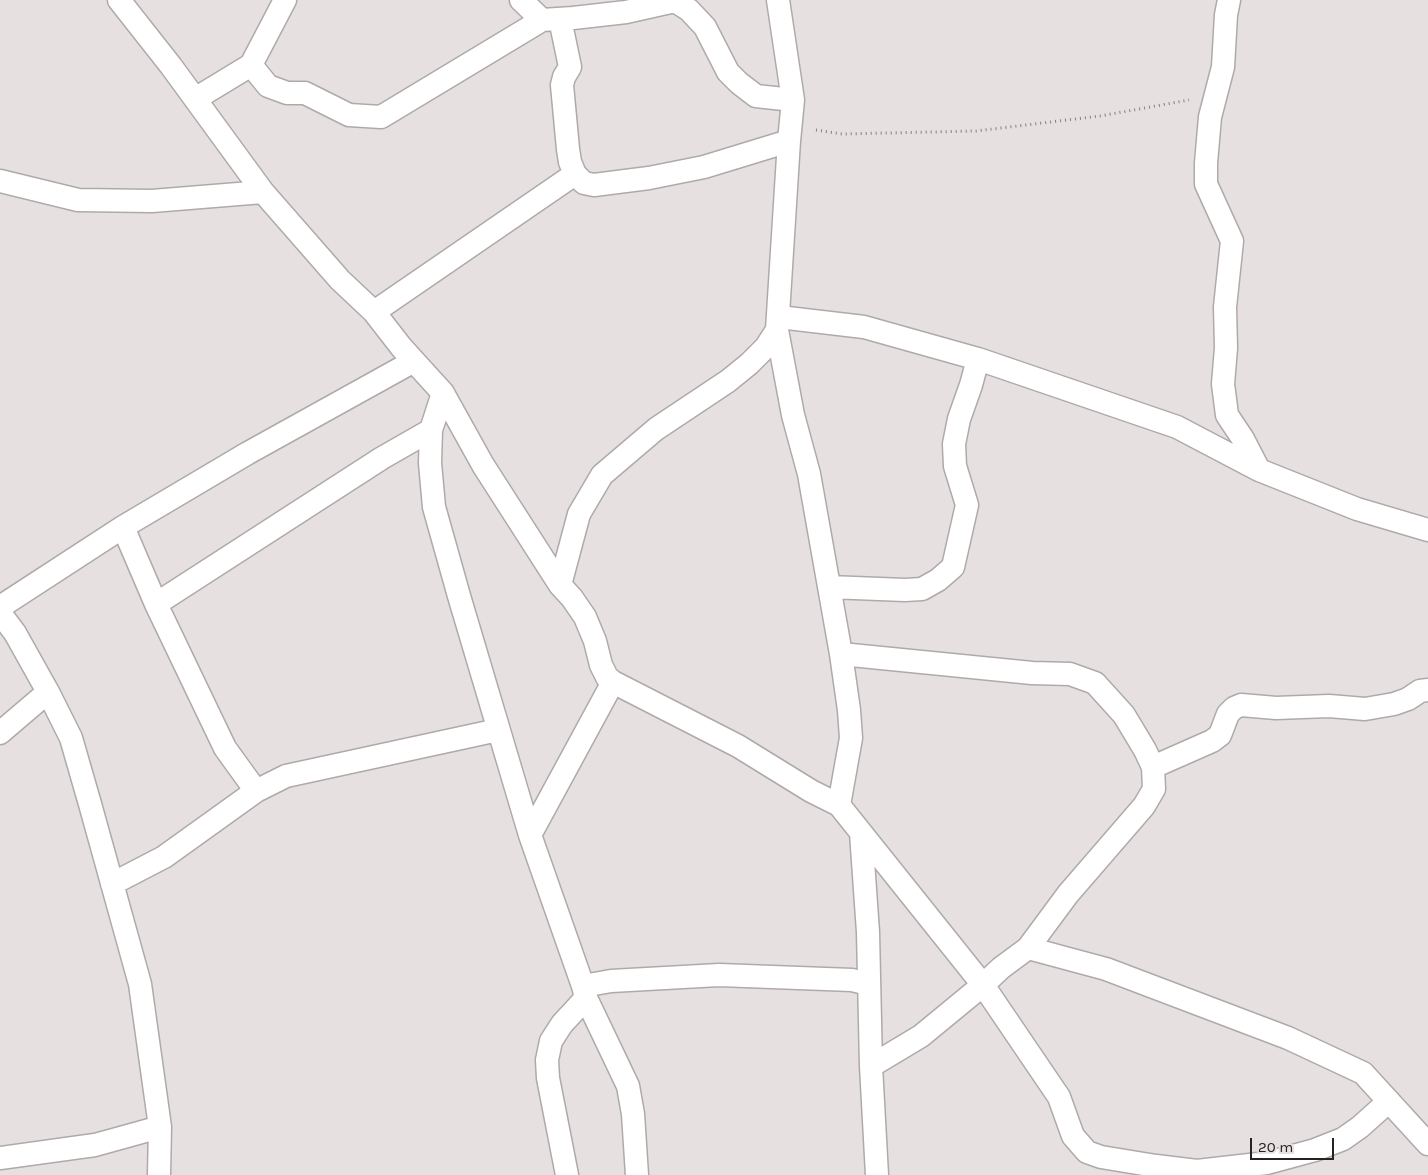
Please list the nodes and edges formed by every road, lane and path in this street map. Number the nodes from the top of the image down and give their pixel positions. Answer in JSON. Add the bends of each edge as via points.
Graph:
{"nodes":[{"id":1,"x":119,"y":0,"type":"edge"},
{"id":2,"x":285,"y":0,"type":"edge"},
{"id":3,"x":522,"y":0,"type":"edge"},
{"id":4,"x":778,"y":0,"type":"edge"},
{"id":5,"x":1229,"y":0,"type":"edge"},
{"id":6,"x":551,"y":20,"type":"junction"},
{"id":7,"x":251,"y":66,"type":"junction"},
{"id":8,"x":1216,"y":95,"type":"junction"},
{"id":9,"x":195,"y":99,"type":"junction"},
{"id":10,"x":793,"y":100,"type":"junction"},
{"id":11,"x":790,"y":134,"type":"junction"},
{"id":12,"x":575,"y":174,"type":"junction"},
{"id":13,"x":0,"y":181,"type":"edge"},
{"id":14,"x":263,"y":192,"type":"junction"},
{"id":15,"x":374,"y":312,"type":"junction"},
{"id":16,"x":778,"y":323,"type":"junction"},
{"id":17,"x":978,"y":359,"type":"junction"},
{"id":18,"x":414,"y":361,"type":"junction"},
{"id":19,"x":443,"y":393,"type":"junction"},
{"id":20,"x":431,"y":430,"type":"junction"},
{"id":21,"x":1259,"y":470,"type":"junction"},
{"id":22,"x":123,"y":527,"type":"junction"},
{"id":23,"x":1428,"y":530,"type":"edge"},
{"id":24,"x":560,"y":585,"type":"junction"},
{"id":25,"x":829,"y":587,"type":"junction"},
{"id":26,"x":156,"y":604,"type":"junction"},
{"id":27,"x":0,"y":607,"type":"edge"},
{"id":28,"x":0,"y":613,"type":"edge"},
{"id":29,"x":841,"y":654,"type":"junction"},
{"id":30,"x":613,"y":682,"type":"junction"},
{"id":31,"x":1428,"y":690,"type":"edge"},
{"id":32,"x":48,"y":692,"type":"junction"},
{"id":33,"x":498,"y":730,"type":"junction"},
{"id":34,"x":0,"y":733,"type":"edge"},
{"id":35,"x":1153,"y":767,"type":"junction"},
{"id":36,"x":256,"y":791,"type":"junction"},
{"id":37,"x":839,"y":806,"type":"junction"},
{"id":38,"x":862,"y":833,"type":"junction"},
{"id":39,"x":530,"y":835,"type":"junction"},
{"id":40,"x":112,"y":884,"type":"junction"},
{"id":41,"x":1028,"y":948,"type":"junction"},
{"id":42,"x":868,"y":984,"type":"junction"},
{"id":43,"x":983,"y":985,"type":"junction"},
{"id":44,"x":584,"y":992,"type":"junction"},
{"id":45,"x":870,"y":1066,"type":"junction"},
{"id":46,"x":1389,"y":1101,"type":"junction"},
{"id":47,"x":160,"y":1127,"type":"junction"},
{"id":48,"x":1428,"y":1144,"type":"edge"},
{"id":49,"x":0,"y":1158,"type":"edge"},
{"id":50,"x":1158,"y":1170,"type":"edge"},
{"id":51,"x":159,"y":1175,"type":"edge"},
{"id":52,"x":567,"y":1175,"type":"edge"},
{"id":53,"x":638,"y":1175,"type":"edge"},
{"id":54,"x":877,"y":1175,"type":"edge"}],
"edges":[{"from":1,"to":9,"type":"street"},
{"from":2,"to":7,"type":"street"},
{"from":3,"to":6,"type":"street"},
{"from":4,"to":10,"type":"street"},
{"from":5,"to":8,"type":"street","via":[[1223,67]]},
{"from":6,"to":7,"type":"street","via":[[381,117],[350,115],[305,93],[288,93],[268,86]]},
{"from":6,"to":10,"type":"street","via":[[626,12],[676,1],[705,27],[728,72],[739,83],[756,96]]},
{"from":6,"to":12,"type":"street","via":[[570,66],[564,77],[563,91],[568,149]]},
{"from":7,"to":9,"type":"street"},
{"from":8,"to":11,"type":"path","via":[[1100,116],[976,131]]},
{"from":8,"to":21,"type":"street","via":[[1210,118],[1206,184],[1232,241],[1225,307],[1223,384],[1227,416],[1244,439]]},
{"from":9,"to":14,"type":"street"},
{"from":10,"to":11,"type":"street"},
{"from":11,"to":12,"type":"street","via":[[704,167],[649,178],[594,185],[584,183]]},
{"from":11,"to":16,"type":"street"},
{"from":12,"to":15,"type":"street"},
{"from":13,"to":14,"type":"street","via":[[78,200],[152,202]]},
{"from":14,"to":15,"type":"street","via":[[340,280]]},
{"from":15,"to":18,"type":"street"},
{"from":16,"to":17,"type":"street","via":[[864,327]]},
{"from":16,"to":24,"type":"street","via":[[766,347],[749,364],[656,429],[602,475],[579,514]]},
{"from":16,"to":25,"type":"street"},
{"from":17,"to":21,"type":"street","via":[[1177,427]]},
{"from":17,"to":25,"type":"street","via":[[954,444],[955,466],[967,505],[953,567],[922,589]]},
{"from":18,"to":19,"type":"street"},
{"from":18,"to":22,"type":"street"},
{"from":19,"to":20,"type":"street"},
{"from":19,"to":24,"type":"street","via":[[483,464]]},
{"from":20,"to":26,"type":"street","via":[[382,458]]},
{"from":20,"to":33,"type":"street","via":[[434,506]]},
{"from":21,"to":23,"type":"street","via":[[1357,509]]},
{"from":22,"to":26,"type":"street"},
{"from":22,"to":27,"type":"street"},
{"from":24,"to":30,"type":"street","via":[[585,617],[606,677]]},
{"from":25,"to":29,"type":"street"},
{"from":26,"to":36,"type":"street","via":[[225,748]]},
{"from":28,"to":32,"type":"street"},
{"from":29,"to":35,"type":"street","via":[[1070,674],[1095,683],[1124,715]]},
{"from":29,"to":37,"type":"street","via":[[851,738]]},
{"from":30,"to":37,"type":"street","via":[[738,746]]},
{"from":30,"to":39,"type":"street"},
{"from":31,"to":35,"type":"street","via":[[1394,704],[1365,709],[1241,706],[1228,714],[1220,735],[1212,741]]},
{"from":32,"to":34,"type":"street"},
{"from":32,"to":40,"type":"street","via":[[71,738]]},
{"from":33,"to":36,"type":"street","via":[[286,776]]},
{"from":33,"to":39,"type":"street"},
{"from":35,"to":41,"type":"street","via":[[1154,789],[1144,806],[1068,894]]},
{"from":36,"to":40,"type":"street","via":[[164,857]]},
{"from":37,"to":38,"type":"street"},
{"from":38,"to":42,"type":"street"},
{"from":38,"to":43,"type":"street"},
{"from":39,"to":44,"type":"street"},
{"from":40,"to":47,"type":"street","via":[[140,984]]},
{"from":41,"to":43,"type":"street"},
{"from":41,"to":46,"type":"street","via":[[1106,969],[1288,1038],[1363,1073]]},
{"from":42,"to":44,"type":"street","via":[[852,980],[719,975],[611,981]]},
{"from":42,"to":45,"type":"street"},
{"from":43,"to":45,"type":"street","via":[[921,1036]]},
{"from":43,"to":50,"type":"street","via":[[1059,1097],[1073,1136],[1087,1152]]},
{"from":44,"to":52,"type":"street","via":[[551,1041],[547,1060]]},
{"from":44,"to":53,"type":"street","via":[[628,1086]]},
{"from":45,"to":54,"type":"street"},
{"from":46,"to":48,"type":"street"},
{"from":46,"to":50,"type":"street","via":[[1343,1139],[1296,1155],[1267,1163],[1197,1171]]},
{"from":47,"to":49,"type":"street","via":[[96,1144]]},
{"from":47,"to":51,"type":"street"}]}
